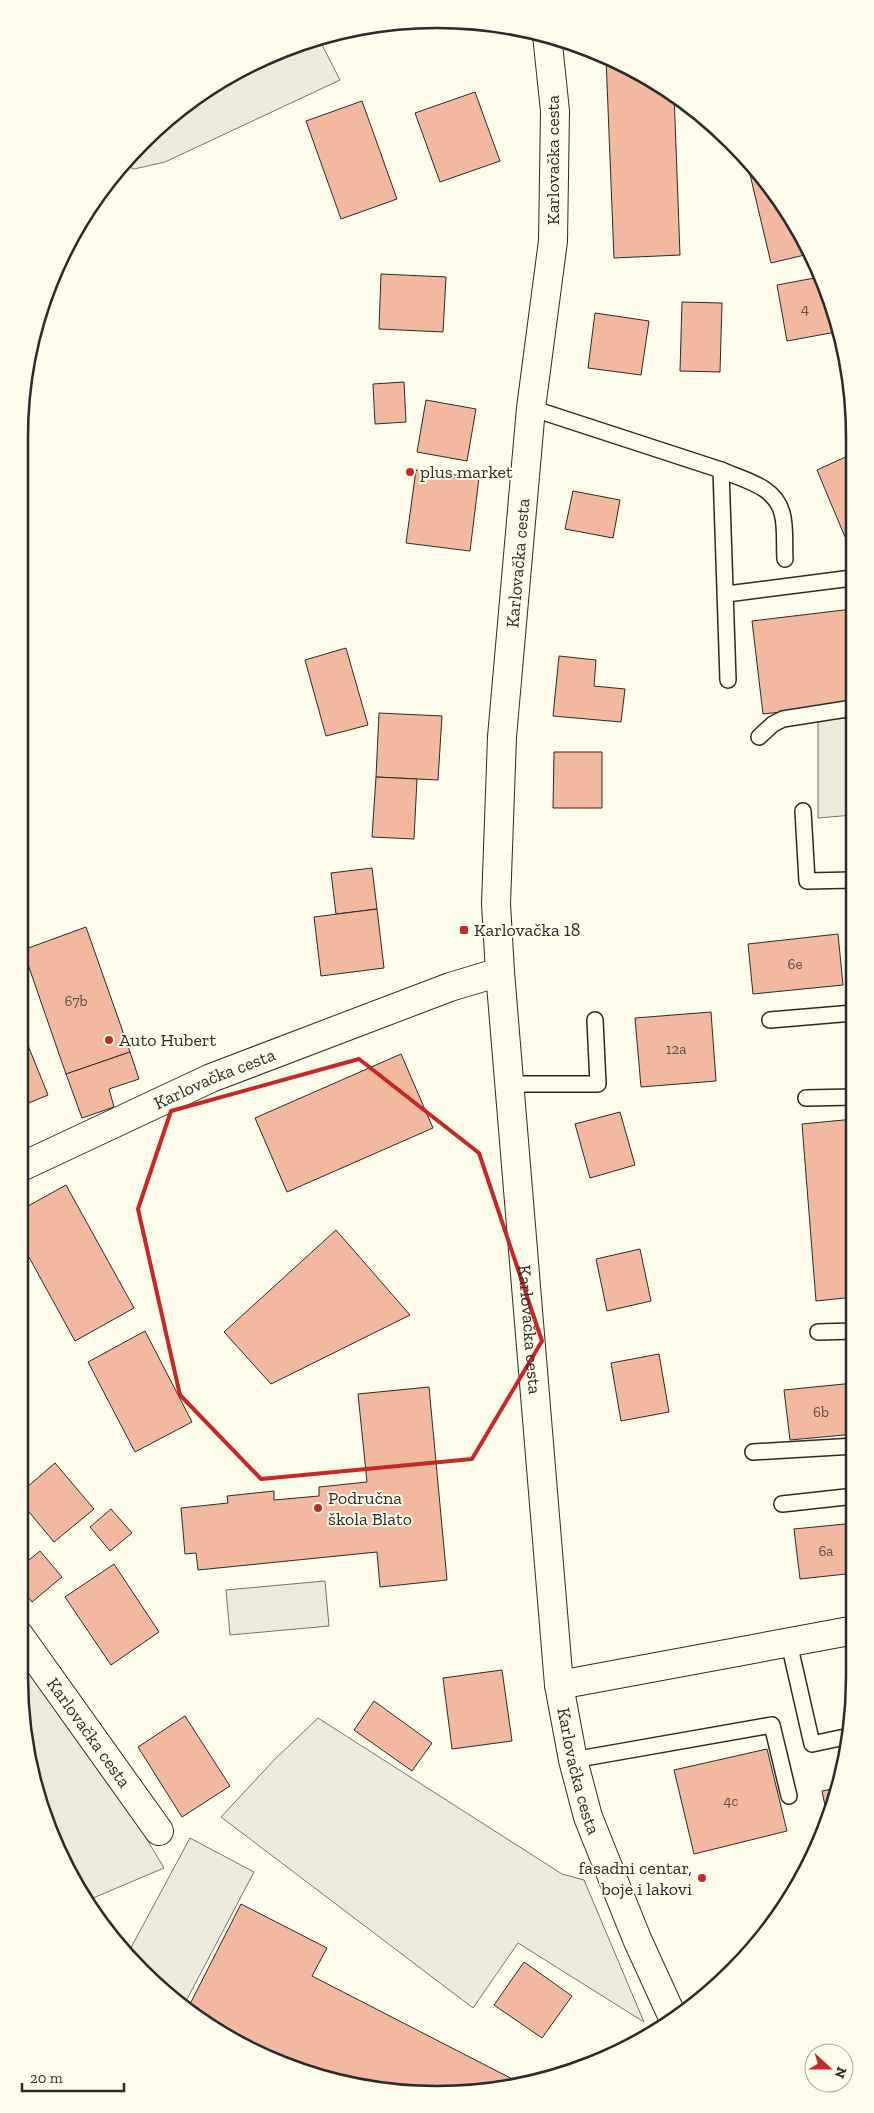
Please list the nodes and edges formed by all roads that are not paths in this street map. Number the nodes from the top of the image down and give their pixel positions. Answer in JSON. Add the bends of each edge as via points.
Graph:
{"nodes":[{"id":1,"x":548,"y":42,"type":"edge"},
{"id":2,"x":532,"y":408,"type":"junction"},
{"id":3,"x":721,"y":470,"type":"junction"},
{"id":4,"x":785,"y":559,"type":"dead end"},
{"id":5,"x":846,"y":579,"type":"edge"},
{"id":6,"x":727,"y":594,"type":"junction"},
{"id":7,"x":728,"y":680,"type":"dead end"},
{"id":8,"x":846,"y":709,"type":"edge"},
{"id":9,"x":759,"y":737,"type":"dead end"},
{"id":10,"x":803,"y":812,"type":"dead end"},
{"id":11,"x":846,"y":880,"type":"edge"},
{"id":12,"x":500,"y":972,"type":"junction"},
{"id":13,"x":846,"y":1014,"type":"edge"},
{"id":14,"x":595,"y":1020,"type":"dead end"},
{"id":15,"x":770,"y":1020,"type":"dead end"},
{"id":16,"x":510,"y":1084,"type":"junction"},
{"id":17,"x":846,"y":1097,"type":"edge"},
{"id":18,"x":806,"y":1098,"type":"dead end"},
{"id":19,"x":28,"y":1164,"type":"edge"},
{"id":20,"x":846,"y":1331,"type":"edge"},
{"id":21,"x":818,"y":1332,"type":"dead end"},
{"id":22,"x":846,"y":1447,"type":"edge"},
{"id":23,"x":754,"y":1452,"type":"dead end"},
{"id":24,"x":846,"y":1497,"type":"edge"},
{"id":25,"x":782,"y":1504,"type":"dead end"},
{"id":26,"x":846,"y":1632,"type":"edge"},
{"id":27,"x":789,"y":1643,"type":"junction"},
{"id":28,"x":28,"y":1648,"type":"edge"},
{"id":29,"x":559,"y":1685,"type":"junction"},
{"id":30,"x":842,"y":1738,"type":"edge"},
{"id":31,"x":573,"y":1760,"type":"junction"},
{"id":32,"x":789,"y":1796,"type":"dead end"},
{"id":33,"x":159,"y":1831,"type":"dead end"},
{"id":34,"x":670,"y":2012,"type":"edge"}],
"edges":[{"from":1,"to":2,"type":"street","name":"Karlovačka cesta","via":[[555,111],[553,241]]},
{"from":2,"to":3,"type":"lane"},
{"from":2,"to":12,"type":"street","name":"Karlovačka cesta","via":[[502,737],[496,904]]},
{"from":3,"to":4,"type":"lane","via":[[760,486],[776,497],[783,513]]},
{"from":3,"to":6,"type":"lane"},
{"from":5,"to":6,"type":"lane"},
{"from":6,"to":7,"type":"lane"},
{"from":8,"to":9,"type":"lane","via":[[783,719]]},
{"from":10,"to":11,"type":"lane","via":[[807,881]]},
{"from":12,"to":16,"type":"street","name":"Karlovačka cesta"},
{"from":12,"to":19,"type":"street","name":"Karlovačka cesta","via":[[450,987],[218,1075]]},
{"from":13,"to":15,"type":"lane"},
{"from":14,"to":16,"type":"lane","via":[[598,1084]]},
{"from":16,"to":29,"type":"street","name":"Karlovačka cesta"},
{"from":17,"to":18,"type":"lane"},
{"from":20,"to":21,"type":"lane"},
{"from":22,"to":23,"type":"lane"},
{"from":24,"to":25,"type":"lane"},
{"from":26,"to":27,"type":"street","name":"Karlovačka cesta"},
{"from":27,"to":29,"type":"street","name":"Karlovačka cesta"},
{"from":27,"to":30,"type":"lane","via":[[812,1744]]},
{"from":28,"to":33,"type":"street","name":"Karlovačka cesta"},
{"from":29,"to":31,"type":"street","name":"Karlovačka cesta"},
{"from":31,"to":32,"type":"lane","via":[[772,1725]]},
{"from":31,"to":34,"type":"street","name":"Karlovačka cesta","via":[[588,1816]]}]}
